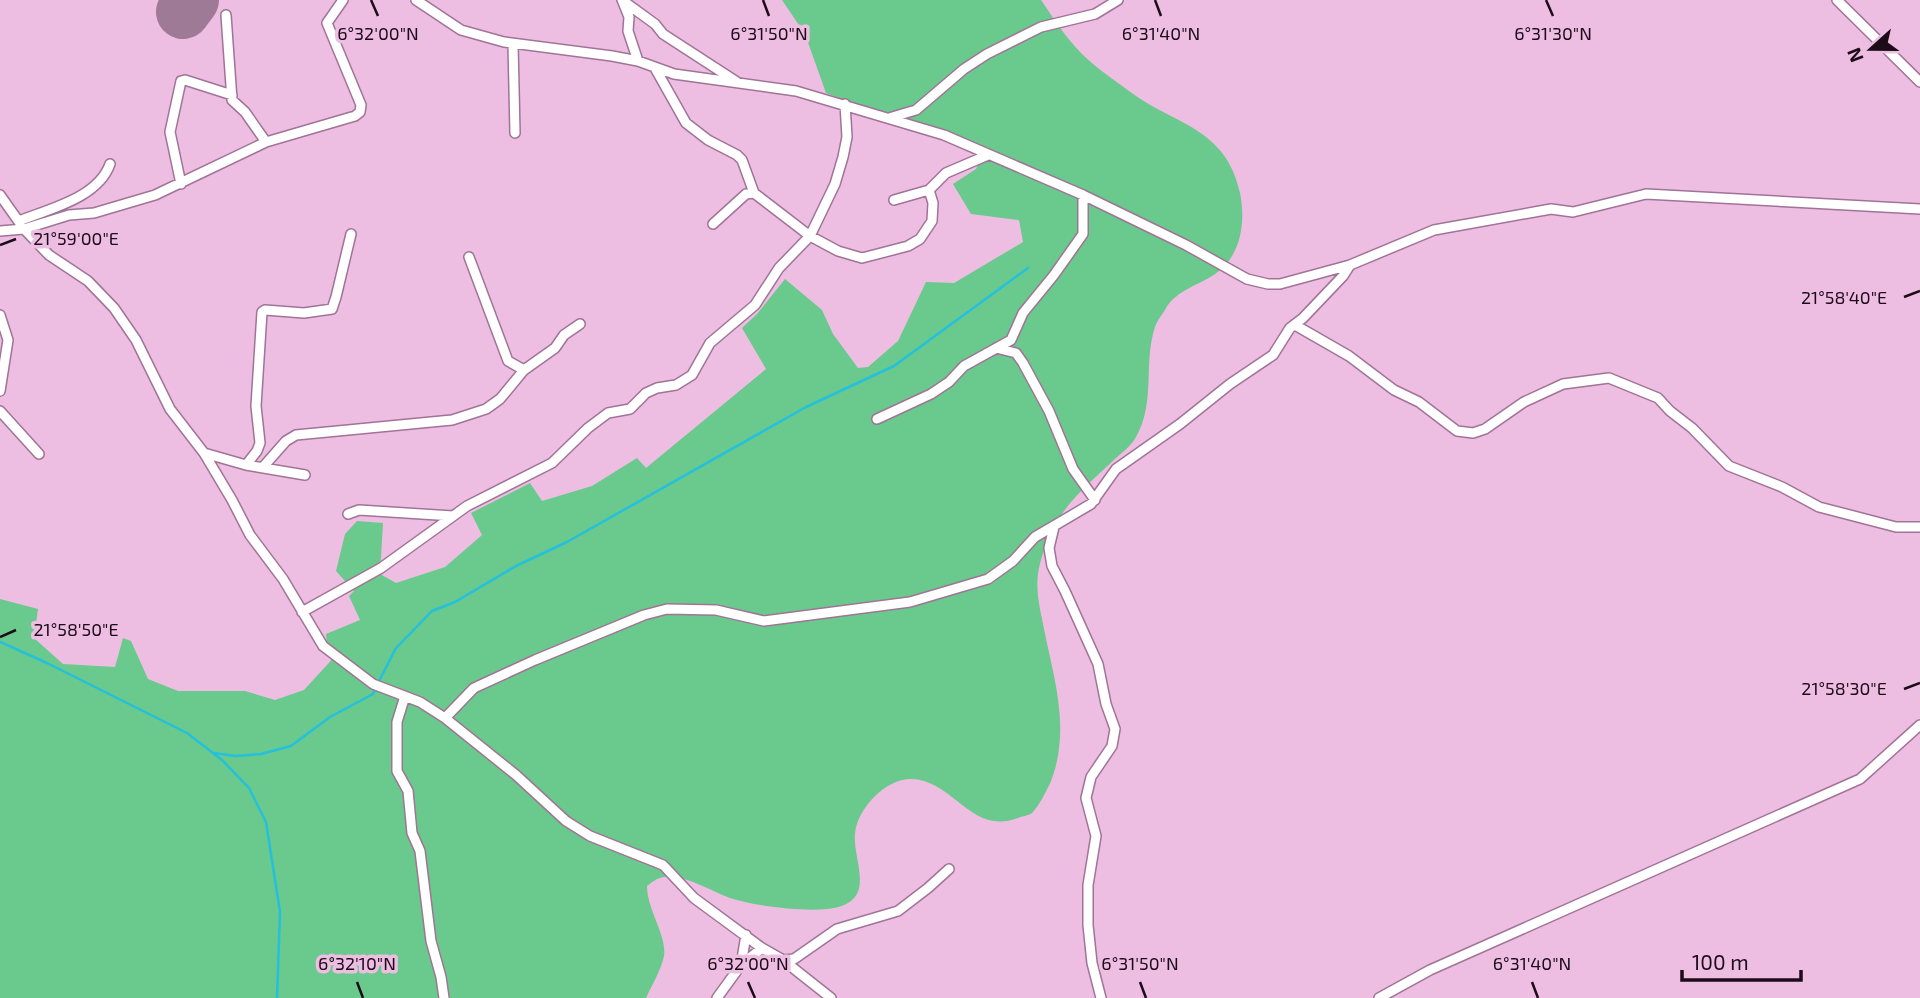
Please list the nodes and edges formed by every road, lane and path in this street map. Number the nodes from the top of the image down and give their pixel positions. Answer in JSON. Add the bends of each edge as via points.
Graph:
{"nodes":[{"id":1,"x":343,"y":0,"type":"edge"},
{"id":2,"x":416,"y":0,"type":"edge"},
{"id":3,"x":622,"y":0,"type":"edge"},
{"id":4,"x":1118,"y":0,"type":"edge"},
{"id":5,"x":1838,"y":0,"type":"edge"},
{"id":6,"x":226,"y":15,"type":"dead end"},
{"id":7,"x":513,"y":44,"type":"junction"},
{"id":8,"x":638,"y":61,"type":"junction"},
{"id":9,"x":655,"y":68,"type":"junction"},
{"id":10,"x":1920,"y":82,"type":"edge"},
{"id":11,"x":738,"y":83,"type":"junction"},
{"id":12,"x":232,"y":95,"type":"junction"},
{"id":13,"x":845,"y":104,"type":"junction"},
{"id":14,"x":888,"y":119,"type":"junction"},
{"id":15,"x":515,"y":133,"type":"dead end"},
{"id":16,"x":266,"y":142,"type":"junction"},
{"id":17,"x":988,"y":155,"type":"junction"},
{"id":18,"x":110,"y":164,"type":"dead end"},
{"id":19,"x":181,"y":184,"type":"junction"},
{"id":20,"x":929,"y":190,"type":"junction"},
{"id":21,"x":754,"y":193,"type":"junction"},
{"id":22,"x":0,"y":195,"type":"edge"},
{"id":23,"x":1083,"y":195,"type":"junction"},
{"id":24,"x":894,"y":200,"type":"dead end"},
{"id":25,"x":1920,"y":209,"type":"edge"},
{"id":26,"x":713,"y":224,"type":"dead end"},
{"id":27,"x":21,"y":225,"type":"junction"},
{"id":28,"x":0,"y":231,"type":"edge"},
{"id":29,"x":351,"y":234,"type":"dead end"},
{"id":30,"x":810,"y":236,"type":"junction"},
{"id":31,"x":469,"y":257,"type":"dead end"},
{"id":32,"x":1350,"y":265,"type":"junction"},
{"id":33,"x":0,"y":314,"type":"edge"},
{"id":34,"x":580,"y":324,"type":"dead end"},
{"id":35,"x":1295,"y":325,"type":"junction"},
{"id":36,"x":996,"y":348,"type":"junction"},
{"id":37,"x":524,"y":370,"type":"junction"},
{"id":38,"x":0,"y":391,"type":"edge"},
{"id":39,"x":0,"y":411,"type":"edge"},
{"id":40,"x":877,"y":419,"type":"dead end"},
{"id":41,"x":204,"y":453,"type":"junction"},
{"id":42,"x":39,"y":454,"type":"dead end"},
{"id":43,"x":246,"y":465,"type":"junction"},
{"id":44,"x":263,"y":467,"type":"junction"},
{"id":45,"x":305,"y":475,"type":"dead end"},
{"id":46,"x":1095,"y":500,"type":"junction"},
{"id":47,"x":348,"y":514,"type":"dead end"},
{"id":48,"x":453,"y":516,"type":"junction"},
{"id":49,"x":1054,"y":527,"type":"junction"},
{"id":50,"x":1920,"y":527,"type":"edge"},
{"id":51,"x":302,"y":612,"type":"junction"},
{"id":52,"x":405,"y":696,"type":"junction"},
{"id":53,"x":445,"y":718,"type":"junction"},
{"id":54,"x":1920,"y":725,"type":"edge"},
{"id":55,"x":948,"y":869,"type":"dead end"},
{"id":56,"x":746,"y":935,"type":"junction"},
{"id":57,"x":762,"y":948,"type":"junction"},
{"id":58,"x":783,"y":960,"type":"junction"},
{"id":59,"x":741,"y":965,"type":"junction"},
{"id":60,"x":444,"y":998,"type":"edge"},
{"id":61,"x":717,"y":998,"type":"edge"},
{"id":62,"x":831,"y":998,"type":"edge"},
{"id":63,"x":1101,"y":998,"type":"edge"},
{"id":64,"x":1379,"y":998,"type":"edge"}],
"edges":[{"from":1,"to":16,"type":"street","via":[[327,23],[360,111]]},
{"from":2,"to":7,"type":"street","via":[[461,30]]},
{"from":3,"to":8,"type":"street"},
{"from":3,"to":11,"type":"street","via":[[663,34]]},
{"from":4,"to":14,"type":"street","via":[[1096,14],[1041,27],[987,54],[916,110]]},
{"from":5,"to":10,"type":"street"},
{"from":6,"to":12,"type":"street"},
{"from":7,"to":8,"type":"street"},
{"from":7,"to":15,"type":"street"},
{"from":8,"to":9,"type":"street"},
{"from":9,"to":11,"type":"street"},
{"from":9,"to":21,"type":"street","via":[[686,123],[742,160]]},
{"from":11,"to":13,"type":"street"},
{"from":12,"to":16,"type":"street"},
{"from":12,"to":19,"type":"street","via":[[181,81],[170,132]]},
{"from":13,"to":14,"type":"street"},
{"from":13,"to":30,"type":"street","via":[[843,157]]},
{"from":14,"to":17,"type":"street","via":[[944,135]]},
{"from":16,"to":19,"type":"street"},
{"from":17,"to":20,"type":"street","via":[[946,173]]},
{"from":17,"to":23,"type":"street"},
{"from":18,"to":27,"type":"street","via":[[88,191]]},
{"from":19,"to":27,"type":"street","via":[[94,213]]},
{"from":20,"to":24,"type":"street"},
{"from":20,"to":30,"type":"street","via":[[932,221],[920,239],[908,246],[862,258]]},
{"from":21,"to":26,"type":"street","via":[[746,194]]},
{"from":21,"to":30,"type":"street"},
{"from":22,"to":27,"type":"street"},
{"from":23,"to":32,"type":"street","via":[[1267,288]]},
{"from":23,"to":36,"type":"street","via":[[1083,234],[1023,313],[1012,340]]},
{"from":25,"to":32,"type":"street","via":[[1646,194],[1573,212],[1551,209],[1434,230]]},
{"from":27,"to":28,"type":"street"},
{"from":27,"to":41,"type":"street","via":[[49,255],[90,283],[114,308],[136,340],[168,406]]},
{"from":29,"to":43,"type":"street","via":[[331,309],[262,312],[256,406],[260,443]]},
{"from":30,"to":48,"type":"street","via":[[779,268],[755,305],[710,343],[685,381],[646,393],[626,411],[608,414],[552,463]]},
{"from":31,"to":37,"type":"street","via":[[508,361]]},
{"from":32,"to":35,"type":"street"},
{"from":33,"to":38,"type":"street","via":[[8,340]]},
{"from":34,"to":37,"type":"street"},
{"from":35,"to":46,"type":"street","via":[[1273,355],[1116,469]]},
{"from":35,"to":50,"type":"street","via":[[1349,356],[1457,431],[1485,429],[1524,402],[1563,384],[1609,378],[1658,398],[1729,466],[1819,507],[1896,527]]},
{"from":36,"to":40,"type":"street","via":[[964,366],[931,394]]},
{"from":36,"to":46,"type":"street","via":[[1016,354],[1023,363],[1073,469]]},
{"from":37,"to":44,"type":"street","via":[[486,409],[452,420],[296,435]]},
{"from":39,"to":42,"type":"street"},
{"from":41,"to":43,"type":"street"},
{"from":41,"to":51,"type":"street","via":[[250,535]]},
{"from":43,"to":44,"type":"street"},
{"from":44,"to":45,"type":"street"},
{"from":46,"to":49,"type":"street"},
{"from":47,"to":48,"type":"street","via":[[359,510]]},
{"from":48,"to":51,"type":"street","via":[[382,568]]},
{"from":49,"to":53,"type":"street","via":[[1035,537],[988,579],[910,602],[764,621],[716,610],[667,609],[644,615],[474,688]]},
{"from":49,"to":63,"type":"street","via":[[1049,548],[1052,566],[1098,664],[1115,729],[1112,746],[1091,777],[1086,798],[1096,836],[1088,885],[1088,925]]},
{"from":51,"to":52,"type":"street","via":[[323,646],[373,684]]},
{"from":52,"to":53,"type":"street"},
{"from":52,"to":60,"type":"street","via":[[397,725],[397,771],[408,791]]},
{"from":53,"to":56,"type":"street","via":[[566,821],[601,842],[663,865],[694,898]]},
{"from":54,"to":64,"type":"street","via":[[1860,779],[1430,970]]},
{"from":55,"to":58,"type":"street","via":[[898,911],[837,929],[794,959]]},
{"from":56,"to":57,"type":"street"},
{"from":56,"to":59,"type":"street"},
{"from":57,"to":58,"type":"street"},
{"from":57,"to":59,"type":"street"},
{"from":58,"to":62,"type":"street"},
{"from":59,"to":61,"type":"street"}]}
